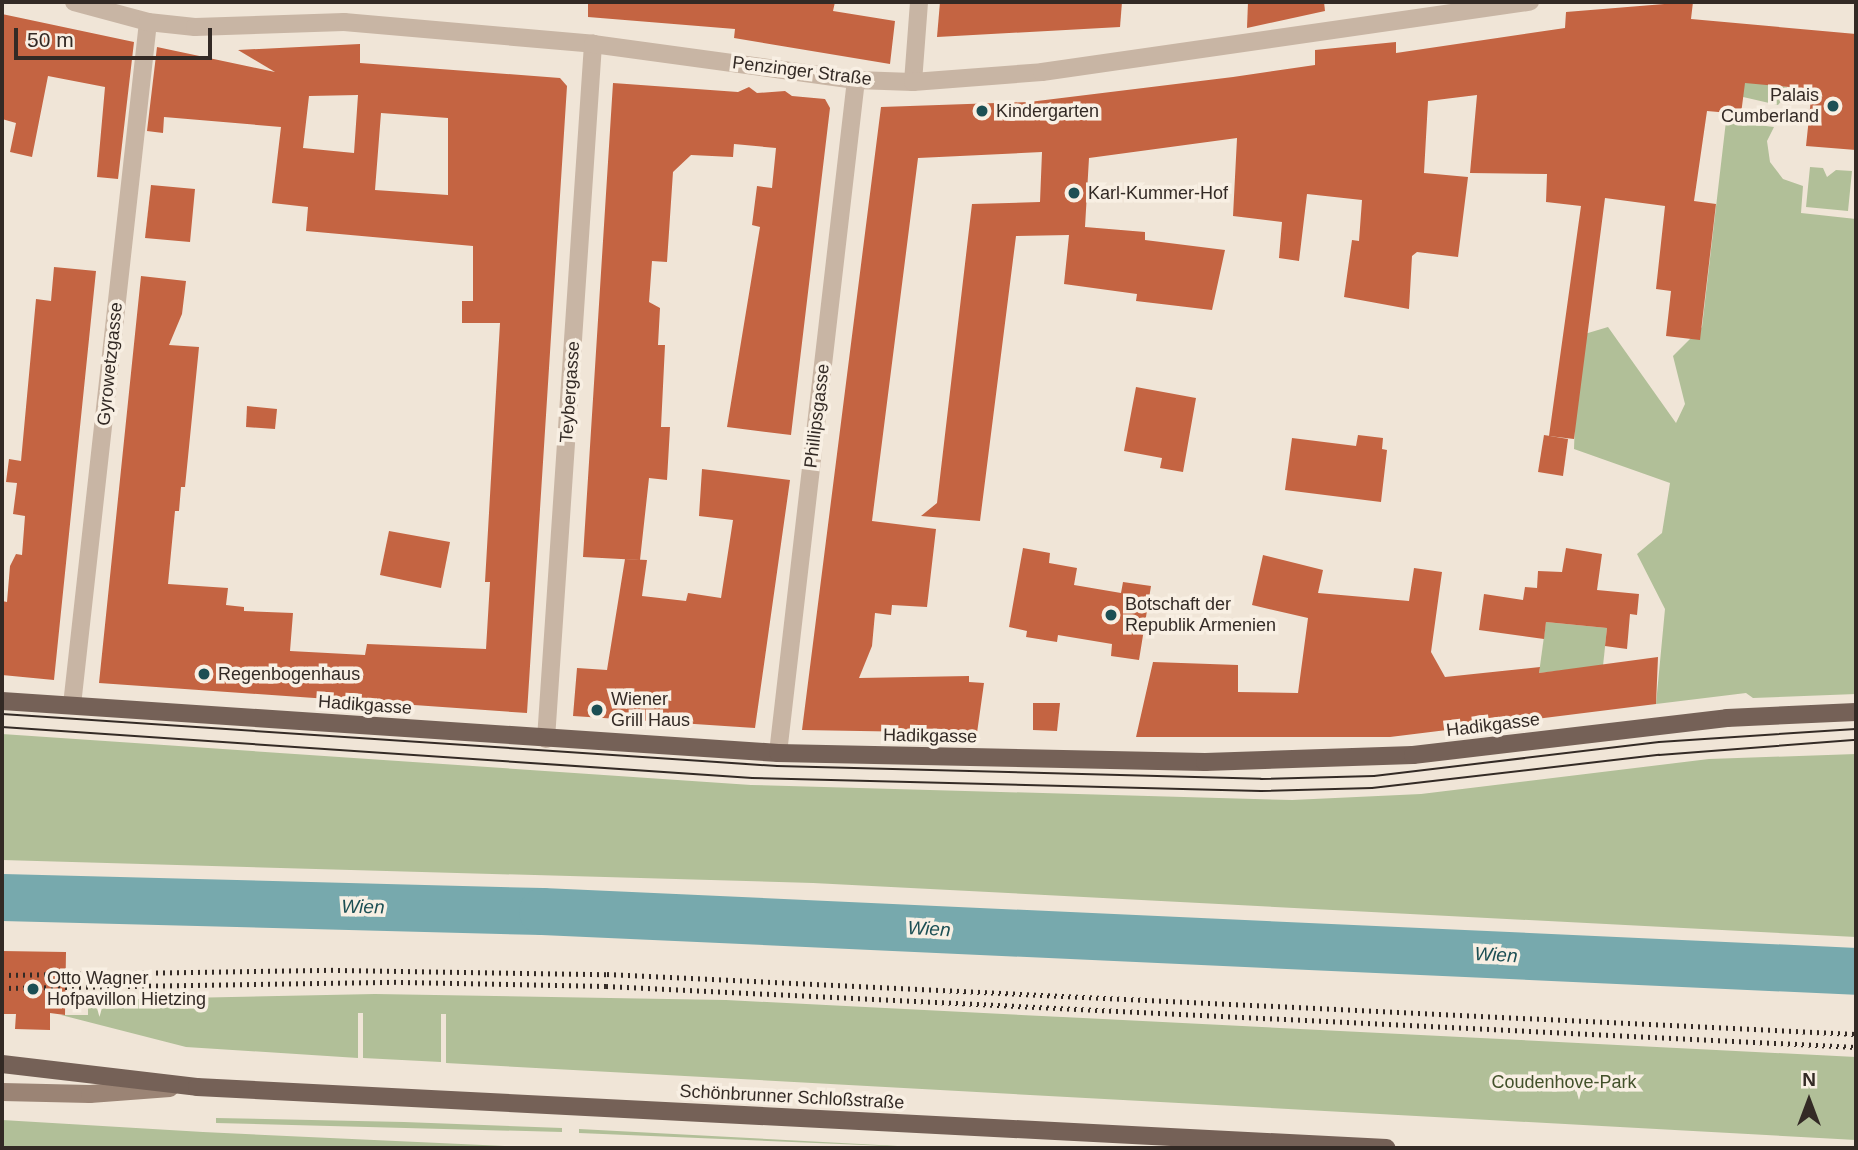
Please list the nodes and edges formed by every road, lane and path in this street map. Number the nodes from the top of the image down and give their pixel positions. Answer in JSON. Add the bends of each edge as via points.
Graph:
{"nodes":[{"id":1,"x":74,"y":2,"type":"edge"},
{"id":2,"x":919,"y":2,"type":"edge"},
{"id":3,"x":1530,"y":2,"type":"edge"},
{"id":4,"x":148,"y":22,"type":"junction"},
{"id":5,"x":593,"y":44,"type":"junction"},
{"id":6,"x":856,"y":79,"type":"junction"},
{"id":7,"x":913,"y":82,"type":"junction"},
{"id":8,"x":2,"y":701,"type":"edge"},
{"id":9,"x":72,"y":705,"type":"junction"},
{"id":10,"x":1856,"y":712,"type":"edge"},
{"id":11,"x":546,"y":739,"type":"junction"},
{"id":12,"x":778,"y":753,"type":"junction"},
{"id":13,"x":2,"y":1064,"type":"edge"},
{"id":14,"x":197,"y":1087,"type":"junction"},
{"id":15,"x":2,"y":1092,"type":"edge"},
{"id":16,"x":1386,"y":1148,"type":"edge"}],
"edges":[{"from":1,"to":4,"type":"street","name":"Penzinger Straße"},
{"from":2,"to":7,"type":"street"},
{"from":3,"to":7,"type":"street","name":"Penzinger Straße","via":[[1042,72]]},
{"from":4,"to":5,"type":"street","name":"Penzinger Straße","via":[[195,27],[344,22]]},
{"from":4,"to":9,"type":"street","name":"Gyrowetzgasse"},
{"from":5,"to":6,"type":"street","name":"Penzinger Straße"},
{"from":5,"to":11,"type":"street","name":"Teybergasse"},
{"from":6,"to":7,"type":"street","name":"Penzinger Straße"},
{"from":6,"to":12,"type":"street","name":"Phillipsgasse"},
{"from":8,"to":9,"type":"main road","name":"Hadikgasse"},
{"from":9,"to":11,"type":"main road","name":"Hadikgasse"},
{"from":10,"to":12,"type":"main road","name":"Hadikgasse","via":[[1727,718],[1413,755],[1313,761]]},
{"from":11,"to":12,"type":"main road","name":"Hadikgasse"},
{"from":13,"to":14,"type":"main road","name":"Schönbrunner Schloßstraße"},
{"from":14,"to":15,"type":"main road","name":"Schönbrunner Schloßstraße","via":[[90,1094]]},
{"from":14,"to":16,"type":"main road","name":"Schönbrunner Schloßstraße"}]}
